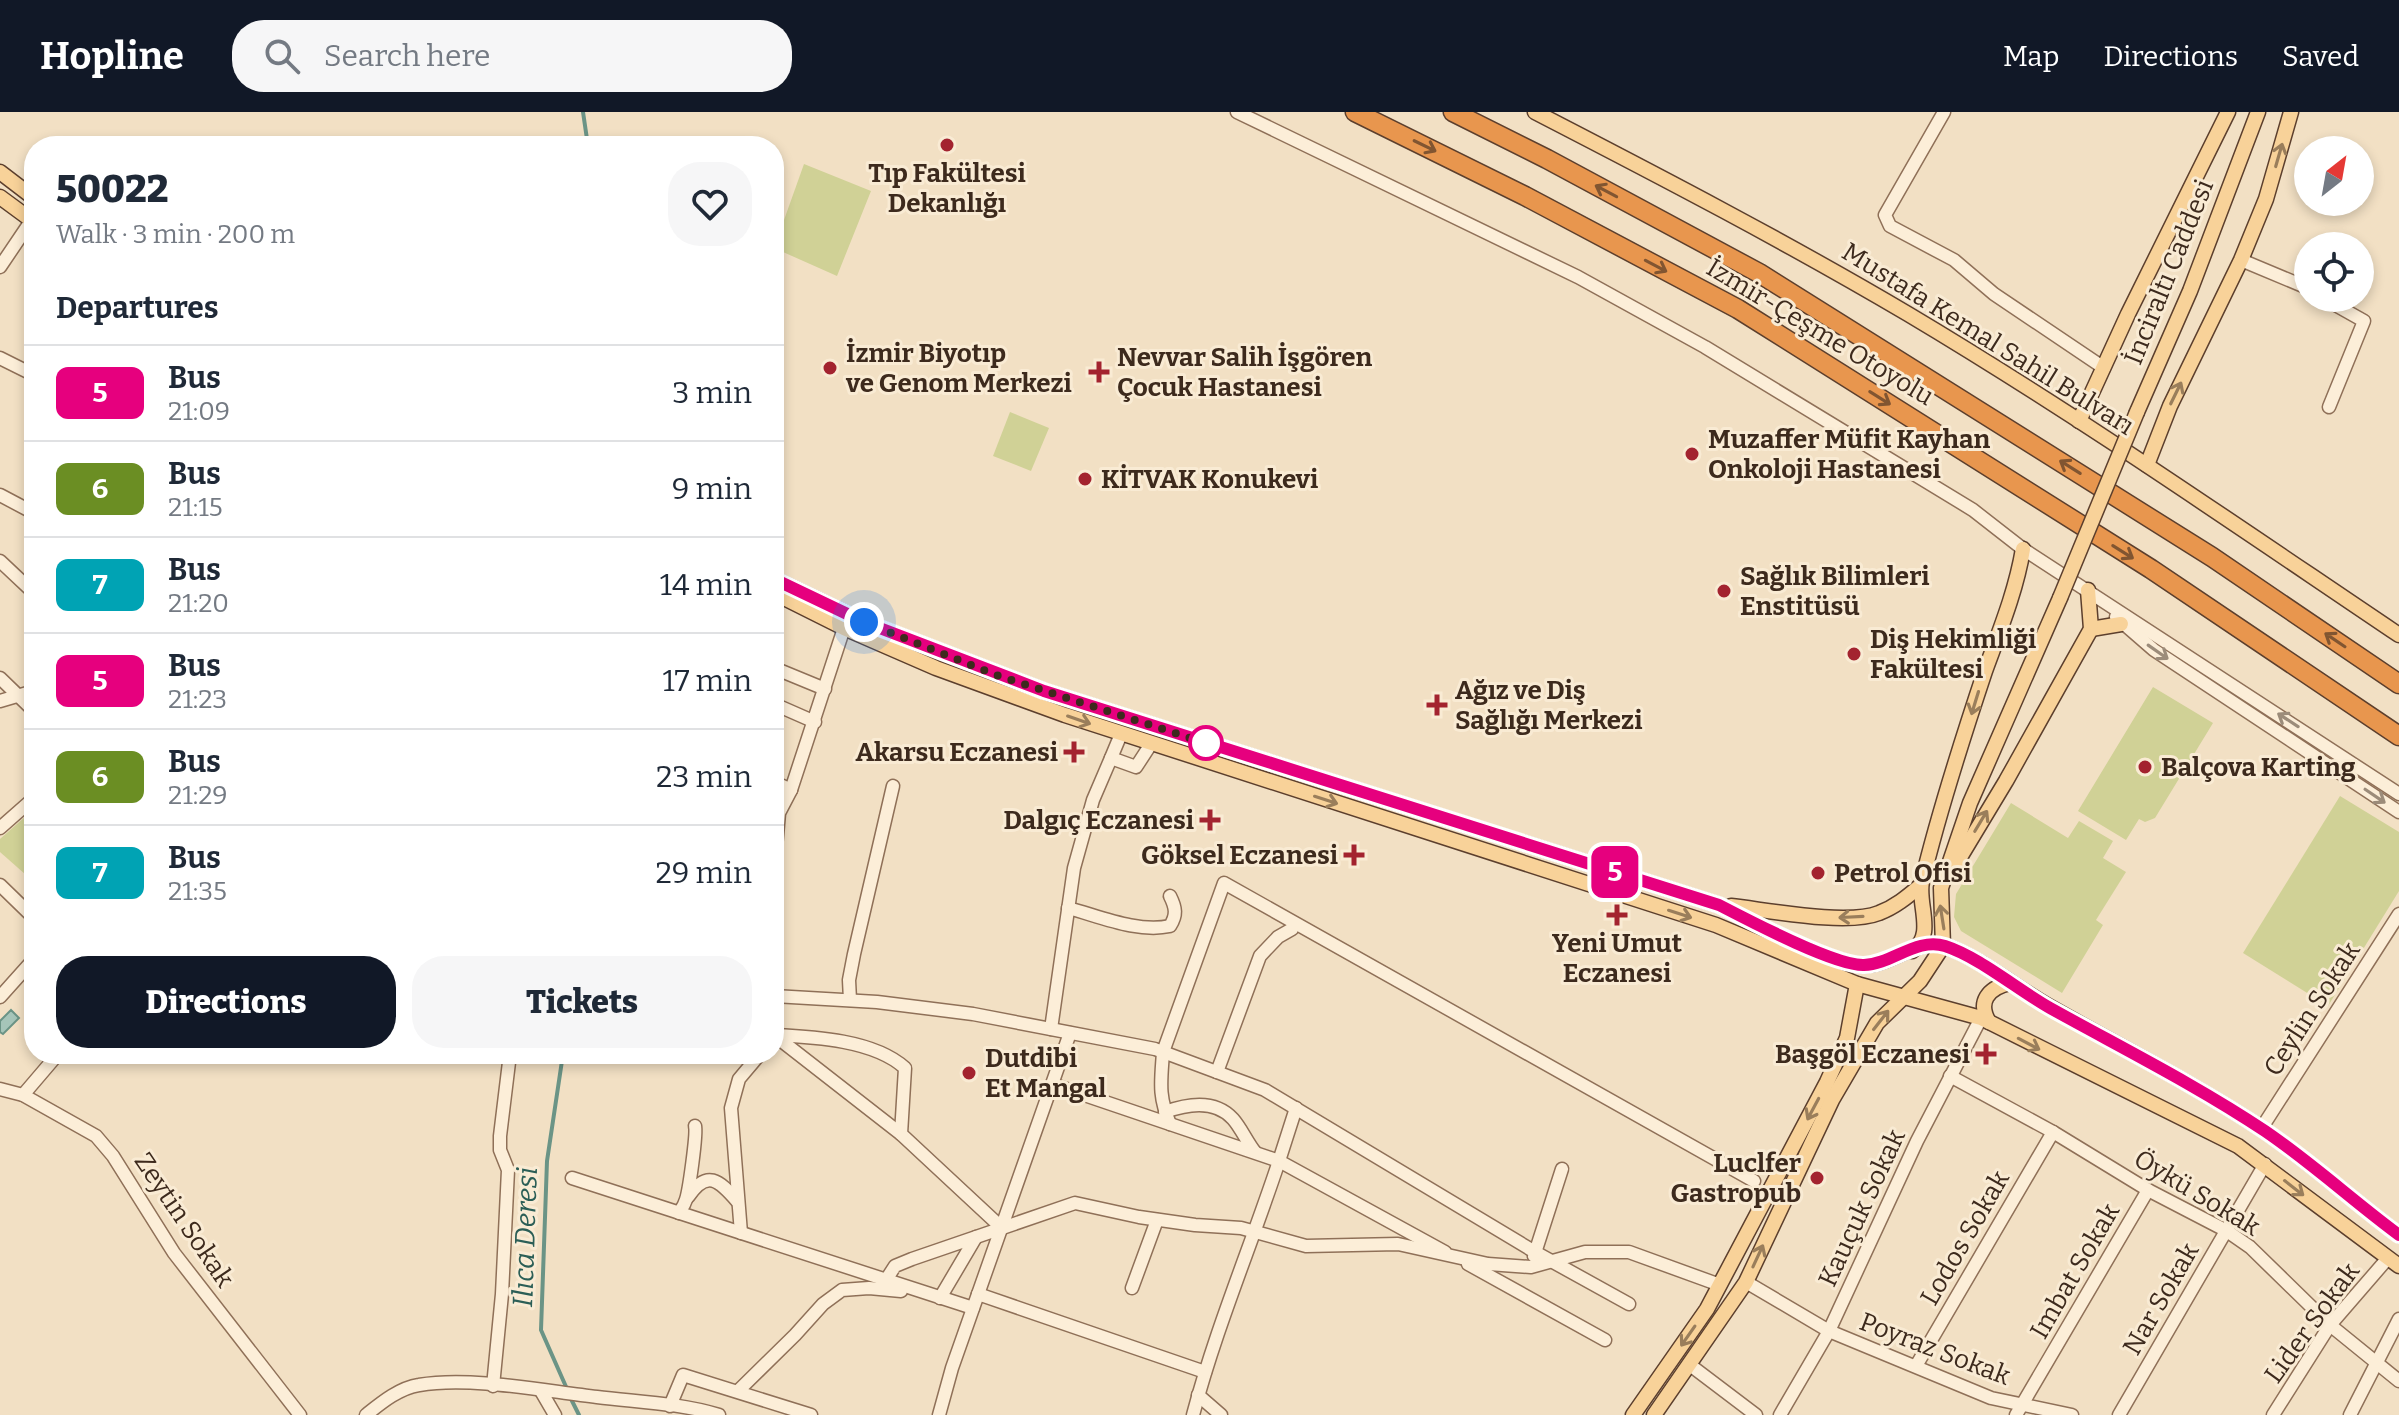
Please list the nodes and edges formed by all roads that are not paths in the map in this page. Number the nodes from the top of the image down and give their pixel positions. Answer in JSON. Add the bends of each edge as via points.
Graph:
{"nodes":[{"id":1,"x":1237,"y":112,"type":"edge"},
{"id":2,"x":1355,"y":112,"type":"edge"},
{"id":3,"x":1453,"y":112,"type":"edge"},
{"id":4,"x":1535,"y":112,"type":"edge"},
{"id":5,"x":1944,"y":112,"type":"edge"},
{"id":6,"x":2228,"y":112,"type":"edge"},
{"id":7,"x":2258,"y":112,"type":"edge"},
{"id":8,"x":2291,"y":112,"type":"edge"},
{"id":9,"x":0,"y":172,"type":"edge"},
{"id":10,"x":24,"y":190,"type":"edge"},
{"id":11,"x":0,"y":197,"type":"edge"},
{"id":12,"x":24,"y":214,"type":"edge"},
{"id":13,"x":24,"y":234,"type":"edge"},
{"id":14,"x":2241,"y":260,"type":"junction"},
{"id":15,"x":0,"y":267,"type":"edge"},
{"id":16,"x":2294,"y":282,"type":"edge"},
{"id":17,"x":2348,"y":312,"type":"edge"},
{"id":18,"x":0,"y":358,"type":"edge"},
{"id":19,"x":2104,"y":368,"type":"junction"},
{"id":20,"x":24,"y":370,"type":"edge"},
{"id":21,"x":2329,"y":407,"type":"dead end"},
{"id":22,"x":2079,"y":421,"type":"junction"},
{"id":23,"x":2147,"y":465,"type":"junction"},
{"id":24,"x":0,"y":495,"type":"edge"},
{"id":25,"x":24,"y":508,"type":"edge"},
{"id":26,"x":2023,"y":549,"type":"junction"},
{"id":27,"x":0,"y":561,"type":"edge"},
{"id":28,"x":24,"y":584,"type":"edge"},
{"id":29,"x":784,"y":584,"type":"edge"},
{"id":30,"x":2088,"y":590,"type":"junction"},
{"id":31,"x":784,"y":598,"type":"edge"},
{"id":32,"x":2102,"y":599,"type":"junction"},
{"id":33,"x":2121,"y":624,"type":"junction"},
{"id":34,"x":844,"y":628,"type":"junction"},
{"id":35,"x":2091,"y":629,"type":"junction"},
{"id":36,"x":2399,"y":635,"type":"edge"},
{"id":37,"x":784,"y":672,"type":"edge"},
{"id":38,"x":0,"y":678,"type":"edge"},
{"id":39,"x":2399,"y":684,"type":"edge"},
{"id":40,"x":825,"y":689,"type":"junction"},
{"id":41,"x":24,"y":693,"type":"edge"},
{"id":42,"x":16,"y":695,"type":"junction"},
{"id":43,"x":0,"y":701,"type":"edge"},
{"id":44,"x":24,"y":702,"type":"edge"},
{"id":45,"x":784,"y":708,"type":"edge"},
{"id":46,"x":815,"y":722,"type":"junction"},
{"id":47,"x":1121,"y":734,"type":"junction"},
{"id":48,"x":2399,"y":736,"type":"edge"},
{"id":49,"x":1151,"y":744,"type":"junction"},
{"id":50,"x":1111,"y":758,"type":"junction"},
{"id":51,"x":893,"y":786,"type":"dead end"},
{"id":52,"x":784,"y":787,"type":"edge"},
{"id":53,"x":791,"y":790,"type":"junction"},
{"id":54,"x":2399,"y":794,"type":"edge"},
{"id":55,"x":784,"y":803,"type":"edge"},
{"id":56,"x":1970,"y":803,"type":"junction"},
{"id":57,"x":24,"y":807,"type":"edge"},
{"id":58,"x":2399,"y":812,"type":"edge"},
{"id":59,"x":0,"y":828,"type":"edge"},
{"id":60,"x":1921,"y":884,"type":"junction"},
{"id":61,"x":1941,"y":888,"type":"junction"},
{"id":62,"x":3,"y":894,"type":"edge"},
{"id":63,"x":1170,"y":896,"type":"dead end"},
{"id":64,"x":1719,"y":905,"type":"junction"},
{"id":65,"x":1068,"y":908,"type":"junction"},
{"id":66,"x":24,"y":910,"type":"edge"},
{"id":67,"x":2399,"y":914,"type":"edge"},
{"id":68,"x":1294,"y":923,"type":"junction"},
{"id":69,"x":1716,"y":925,"type":"junction"},
{"id":70,"x":1943,"y":946,"type":"junction"},
{"id":71,"x":1918,"y":947,"type":"junction"},
{"id":72,"x":24,"y":970,"type":"edge"},
{"id":73,"x":2010,"y":983,"type":"junction"},
{"id":74,"x":1857,"y":984,"type":"junction"},
{"id":75,"x":1905,"y":995,"type":"junction"},
{"id":76,"x":0,"y":997,"type":"edge"},
{"id":77,"x":784,"y":997,"type":"edge"},
{"id":78,"x":850,"y":1000,"type":"junction"},
{"id":79,"x":1985,"y":1020,"type":"junction"},
{"id":80,"x":1051,"y":1029,"type":"junction"},
{"id":81,"x":1070,"y":1033,"type":"junction"},
{"id":82,"x":784,"y":1035,"type":"edge"},
{"id":83,"x":784,"y":1043,"type":"edge"},
{"id":84,"x":1163,"y":1052,"type":"junction"},
{"id":85,"x":49,"y":1064,"type":"edge"},
{"id":86,"x":509,"y":1064,"type":"edge"},
{"id":87,"x":752,"y":1064,"type":"edge"},
{"id":88,"x":1217,"y":1072,"type":"junction"},
{"id":89,"x":1950,"y":1076,"type":"junction"},
{"id":90,"x":1052,"y":1084,"type":"junction"},
{"id":91,"x":0,"y":1089,"type":"edge"},
{"id":92,"x":23,"y":1095,"type":"junction"},
{"id":93,"x":1296,"y":1108,"type":"junction"},
{"id":94,"x":1167,"y":1118,"type":"junction"},
{"id":95,"x":695,"y":1126,"type":"dead end"},
{"id":96,"x":2261,"y":1129,"type":"junction"},
{"id":97,"x":2053,"y":1132,"type":"junction"},
{"id":98,"x":901,"y":1134,"type":"junction"},
{"id":99,"x":1256,"y":1153,"type":"junction"},
{"id":100,"x":1279,"y":1161,"type":"junction"},
{"id":101,"x":2265,"y":1164,"type":"junction"},
{"id":102,"x":1562,"y":1169,"type":"dead end"},
{"id":103,"x":572,"y":1178,"type":"dead end"},
{"id":104,"x":1754,"y":1181,"type":"dead end"},
{"id":105,"x":2148,"y":1190,"type":"junction"},
{"id":106,"x":687,"y":1200,"type":"junction"},
{"id":107,"x":737,"y":1201,"type":"junction"},
{"id":108,"x":679,"y":1213,"type":"junction"},
{"id":109,"x":1157,"y":1220,"type":"junction"},
{"id":110,"x":1002,"y":1228,"type":"junction"},
{"id":111,"x":2227,"y":1231,"type":"junction"},
{"id":112,"x":1256,"y":1232,"type":"junction"},
{"id":113,"x":741,"y":1233,"type":"junction"},
{"id":114,"x":2399,"y":1235,"type":"edge"},
{"id":115,"x":976,"y":1237,"type":"junction"},
{"id":116,"x":1535,"y":1252,"type":"junction"},
{"id":117,"x":1458,"y":1259,"type":"junction"},
{"id":118,"x":1552,"y":1261,"type":"junction"},
{"id":119,"x":2393,"y":1262,"type":"edge"},
{"id":120,"x":1531,"y":1267,"type":"junction"},
{"id":121,"x":886,"y":1280,"type":"junction"},
{"id":122,"x":1746,"y":1282,"type":"junction"},
{"id":123,"x":1720,"y":1285,"type":"junction"},
{"id":124,"x":1132,"y":1288,"type":"dead end"},
{"id":125,"x":926,"y":1293,"type":"junction"},
{"id":126,"x":978,"y":1294,"type":"junction"},
{"id":127,"x":940,"y":1298,"type":"junction"},
{"id":128,"x":1629,"y":1304,"type":"dead end"},
{"id":129,"x":973,"y":1308,"type":"junction"},
{"id":130,"x":2399,"y":1319,"type":"edge"},
{"id":131,"x":2330,"y":1325,"type":"junction"},
{"id":132,"x":1829,"y":1331,"type":"junction"},
{"id":133,"x":1605,"y":1340,"type":"dead end"},
{"id":134,"x":1690,"y":1365,"type":"junction"},
{"id":135,"x":2376,"y":1365,"type":"junction"},
{"id":136,"x":1916,"y":1366,"type":"junction"},
{"id":137,"x":1205,"y":1372,"type":"junction"},
{"id":138,"x":2399,"y":1381,"type":"edge"},
{"id":139,"x":493,"y":1386,"type":"junction"},
{"id":140,"x":544,"y":1391,"type":"junction"},
{"id":141,"x":738,"y":1391,"type":"junction"},
{"id":142,"x":1198,"y":1395,"type":"junction"},
{"id":143,"x":670,"y":1406,"type":"junction"},
{"id":144,"x":2020,"y":1410,"type":"edge"},
{"id":145,"x":300,"y":1415,"type":"edge"},
{"id":146,"x":366,"y":1415,"type":"edge"},
{"id":147,"x":555,"y":1415,"type":"edge"},
{"id":148,"x":719,"y":1415,"type":"edge"},
{"id":149,"x":811,"y":1415,"type":"edge"},
{"id":150,"x":939,"y":1415,"type":"edge"},
{"id":151,"x":1193,"y":1415,"type":"edge"},
{"id":152,"x":1221,"y":1415,"type":"edge"},
{"id":153,"x":1633,"y":1415,"type":"edge"},
{"id":154,"x":1654,"y":1415,"type":"edge"},
{"id":155,"x":1756,"y":1415,"type":"edge"},
{"id":156,"x":1780,"y":1415,"type":"edge"},
{"id":157,"x":2072,"y":1415,"type":"edge"},
{"id":158,"x":2119,"y":1415,"type":"edge"},
{"id":159,"x":2273,"y":1415,"type":"edge"},
{"id":160,"x":2350,"y":1415,"type":"edge"}],
"edges":[{"from":1,"to":26,"type":"street","via":[[1476,226],[1679,333],[1973,510]]},
{"from":2,"to":48,"type":"highway","name":"İzmir-Çeşme Otoyolu","one_way":true,"via":[[1738,309],[2151,569]]},
{"from":39,"to":3,"type":"highway","name":"İzmir-Çeşme Otoyolu","one_way":true,"via":[[2199,548],[1759,273]]},
{"from":4,"to":22,"type":"main road","name":"Mustafa Kemal Sahil Bulvarı","via":[[1782,242]]},
{"from":5,"to":19,"type":"street","via":[[1885,215],[1890,226],[1954,260],[1994,294]]},
{"from":6,"to":19,"type":"main road"},
{"from":7,"to":56,"type":"main road","name":"İnciraltı Caddesi","bridge":true,"via":[[2190,291]]},
{"from":14,"to":8,"type":"main road","one_way":true,"via":[[2266,199]]},
{"from":9,"to":10,"type":"main road"},
{"from":11,"to":12,"type":"main road"},
{"from":13,"to":15,"type":"street"},
{"from":14,"to":16,"type":"street"},
{"from":23,"to":14,"type":"main road","one_way":true},
{"from":17,"to":21,"type":"street","via":[[2364,321]]},
{"from":18,"to":20,"type":"street"},
{"from":19,"to":22,"type":"main road"},
{"from":22,"to":23,"type":"main road","name":"Mustafa Kemal Sahil Bulvarı"},
{"from":23,"to":36,"type":"main road","name":"Mustafa Kemal Sahil Bulvarı"},
{"from":24,"to":25,"type":"street"},
{"from":26,"to":30,"type":"street"},
{"from":26,"to":60,"type":"main road","one_way":true,"via":[[2017,585]]},
{"from":27,"to":28,"type":"street"},
{"from":29,"to":64,"type":"main road","via":[[864,622],[1044,691]]},
{"from":30,"to":32,"type":"street"},
{"from":30,"to":35,"type":"main road"},
{"from":31,"to":34,"type":"main road"},
{"from":32,"to":33,"type":"street"},
{"from":54,"to":32,"type":"street","one_way":true},
{"from":33,"to":35,"type":"main road"},
{"from":33,"to":58,"type":"street","one_way":true},
{"from":34,"to":40,"type":"street"},
{"from":34,"to":47,"type":"main road","one_way":true,"via":[[936,668]]},
{"from":61,"to":35,"type":"main road","one_way":true},
{"from":37,"to":40,"type":"street"},
{"from":38,"to":42,"type":"street"},
{"from":40,"to":46,"type":"street"},
{"from":41,"to":42,"type":"street"},
{"from":42,"to":43,"type":"street"},
{"from":42,"to":44,"type":"street"},
{"from":45,"to":46,"type":"street"},
{"from":46,"to":53,"type":"street"},
{"from":47,"to":49,"type":"main road"},
{"from":47,"to":50,"type":"street"},
{"from":49,"to":50,"type":"street","via":[[1136,767]]},
{"from":49,"to":69,"type":"main road","one_way":true},
{"from":50,"to":65,"type":"street","via":[[1093,800]]},
{"from":51,"to":78,"type":"street","via":[[854,954]]},
{"from":52,"to":53,"type":"street"},
{"from":53,"to":55,"type":"street"},
{"from":56,"to":60,"type":"main road"},
{"from":56,"to":61,"type":"main road"},
{"from":57,"to":59,"type":"street"},
{"from":60,"to":64,"type":"main road","one_way":true,"via":[[1897,905],[1853,918]]},
{"from":60,"to":71,"type":"main road","via":[[1924,931]]},
{"from":70,"to":61,"type":"main road","one_way":true},
{"from":62,"to":66,"type":"street"},
{"from":63,"to":65,"type":"street","via":[[1176,917],[1170,926],[1158,929]]},
{"from":64,"to":69,"type":"main road"},
{"from":64,"to":71,"type":"main road","via":[[1800,944],[1861,965]]},
{"from":65,"to":80,"type":"street"},
{"from":67,"to":96,"type":"street","name":"Ceylin Sokak"},
{"from":68,"to":84,"type":"street","via":[[1224,883]]},
{"from":68,"to":88,"type":"street","via":[[1260,956]]},
{"from":68,"to":104,"type":"street"},
{"from":69,"to":74,"type":"main road"},
{"from":70,"to":71,"type":"main road"},
{"from":70,"to":73,"type":"main road"},
{"from":70,"to":75,"type":"main road"},
{"from":71,"to":74,"type":"main road"},
{"from":72,"to":76,"type":"street"},
{"from":73,"to":79,"type":"main road","via":[[1987,995]]},
{"from":73,"to":96,"type":"main road"},
{"from":74,"to":75,"type":"main road"},
{"from":74,"to":123,"type":"main road","one_way":true,"via":[[1842,1051]]},
{"from":75,"to":79,"type":"main road"},
{"from":122,"to":75,"type":"main road","one_way":true,"via":[[1832,1100],[1881,1017]]},
{"from":77,"to":78,"type":"street"},
{"from":78,"to":80,"type":"street"},
{"from":79,"to":89,"type":"street","name":"Kauçuk Sokak"},
{"from":79,"to":101,"type":"main road","one_way":true},
{"from":80,"to":81,"type":"street"},
{"from":81,"to":84,"type":"street"},
{"from":81,"to":90,"type":"street"},
{"from":82,"to":98,"type":"street","via":[[821,1037],[892,1056],[905,1068]]},
{"from":83,"to":98,"type":"street"},
{"from":84,"to":88,"type":"street"},
{"from":84,"to":94,"type":"street","via":[[1159,1079]]},
{"from":85,"to":92,"type":"street"},
{"from":86,"to":139,"type":"street","via":[[500,1136],[508,1170]]},
{"from":87,"to":107,"type":"street","via":[[739,1079],[731,1108]]},
{"from":88,"to":93,"type":"street"},
{"from":89,"to":97,"type":"street","name":"Öykü Sokak"},
{"from":89,"to":132,"type":"street","name":"Kauçuk Sokak"},
{"from":90,"to":94,"type":"street"},
{"from":90,"to":110,"type":"street"},
{"from":91,"to":92,"type":"street","name":"Zeytin Sokak"},
{"from":92,"to":145,"type":"street","name":"Zeytin Sokak","via":[[96,1136],[174,1253]]},
{"from":93,"to":100,"type":"street"},
{"from":93,"to":116,"type":"street"},
{"from":94,"to":99,"type":"street"},
{"from":94,"to":99,"type":"street","via":[[1187,1104],[1218,1109],[1232,1118]]},
{"from":95,"to":106,"type":"street"},
{"from":96,"to":114,"type":"main road"},
{"from":97,"to":105,"type":"street","name":"Öykü Sokak"},
{"from":97,"to":136,"type":"street","name":"Lodos Sokak"},
{"from":98,"to":110,"type":"street"},
{"from":99,"to":100,"type":"street"},
{"from":100,"to":112,"type":"street"},
{"from":100,"to":117,"type":"street"},
{"from":101,"to":111,"type":"street","name":"Nar Sokak"},
{"from":101,"to":119,"type":"main road","one_way":true},
{"from":102,"to":116,"type":"street"},
{"from":103,"to":108,"type":"street"},
{"from":105,"to":111,"type":"street","name":"Öykü Sokak"},
{"from":105,"to":144,"type":"street","name":"Imbat Sokak"},
{"from":106,"to":107,"type":"street","via":[[698,1183],[709,1180]]},
{"from":106,"to":108,"type":"street"},
{"from":107,"to":113,"type":"street"},
{"from":108,"to":113,"type":"street"},
{"from":109,"to":110,"type":"street","via":[[1075,1203]]},
{"from":109,"to":112,"type":"street"},
{"from":109,"to":124,"type":"street"},
{"from":110,"to":115,"type":"street"},
{"from":110,"to":126,"type":"street"},
{"from":111,"to":131,"type":"street","name":"Öykü Sokak"},
{"from":111,"to":158,"type":"street","name":"Nar Sokak"},
{"from":112,"to":117,"type":"street","via":[[1306,1246],[1398,1244]]},
{"from":112,"to":137,"type":"street"},
{"from":113,"to":121,"type":"street"},
{"from":115,"to":121,"type":"street","via":[[895,1266]]},
{"from":115,"to":127,"type":"street"},
{"from":116,"to":118,"type":"street"},
{"from":116,"to":120,"type":"street"},
{"from":117,"to":120,"type":"street"},
{"from":117,"to":133,"type":"street"},
{"from":118,"to":120,"type":"street"},
{"from":118,"to":123,"type":"street","via":[[1585,1252],[1629,1252]]},
{"from":118,"to":128,"type":"street"},
{"from":119,"to":131,"type":"street","name":"Lider Sokak"},
{"from":121,"to":125,"type":"street"},
{"from":122,"to":132,"type":"street","name":"Poyraz Sokak"},
{"from":122,"to":134,"type":"main road"},
{"from":123,"to":153,"type":"main road","one_way":true},
{"from":125,"to":127,"type":"street"},
{"from":125,"to":141,"type":"street","via":[[842,1290]]},
{"from":126,"to":129,"type":"street"},
{"from":126,"to":137,"type":"street"},
{"from":127,"to":129,"type":"street"},
{"from":129,"to":150,"type":"street"},
{"from":130,"to":135,"type":"street"},
{"from":131,"to":135,"type":"street","name":"Öykü Sokak"},
{"from":131,"to":159,"type":"street","name":"Lider Sokak"},
{"from":132,"to":136,"type":"street","name":"Poyraz Sokak"},
{"from":132,"to":156,"type":"street","name":"Kauçuk Sokak"},
{"from":134,"to":154,"type":"main road"},
{"from":134,"to":155,"type":"street"},
{"from":135,"to":138,"type":"street","name":"Öykü Sokak"},
{"from":135,"to":160,"type":"street"},
{"from":136,"to":144,"type":"street","name":"Poyraz Sokak"},
{"from":137,"to":142,"type":"street"},
{"from":139,"to":140,"type":"street"},
{"from":139,"to":146,"type":"street","via":[[416,1385]]},
{"from":140,"to":143,"type":"street"},
{"from":140,"to":147,"type":"street"},
{"from":141,"to":143,"type":"street","via":[[683,1375]]},
{"from":141,"to":149,"type":"street"},
{"from":142,"to":151,"type":"street"},
{"from":142,"to":152,"type":"street"},
{"from":143,"to":148,"type":"street"},
{"from":144,"to":157,"type":"street","name":"Poyraz Sokak"}]}
